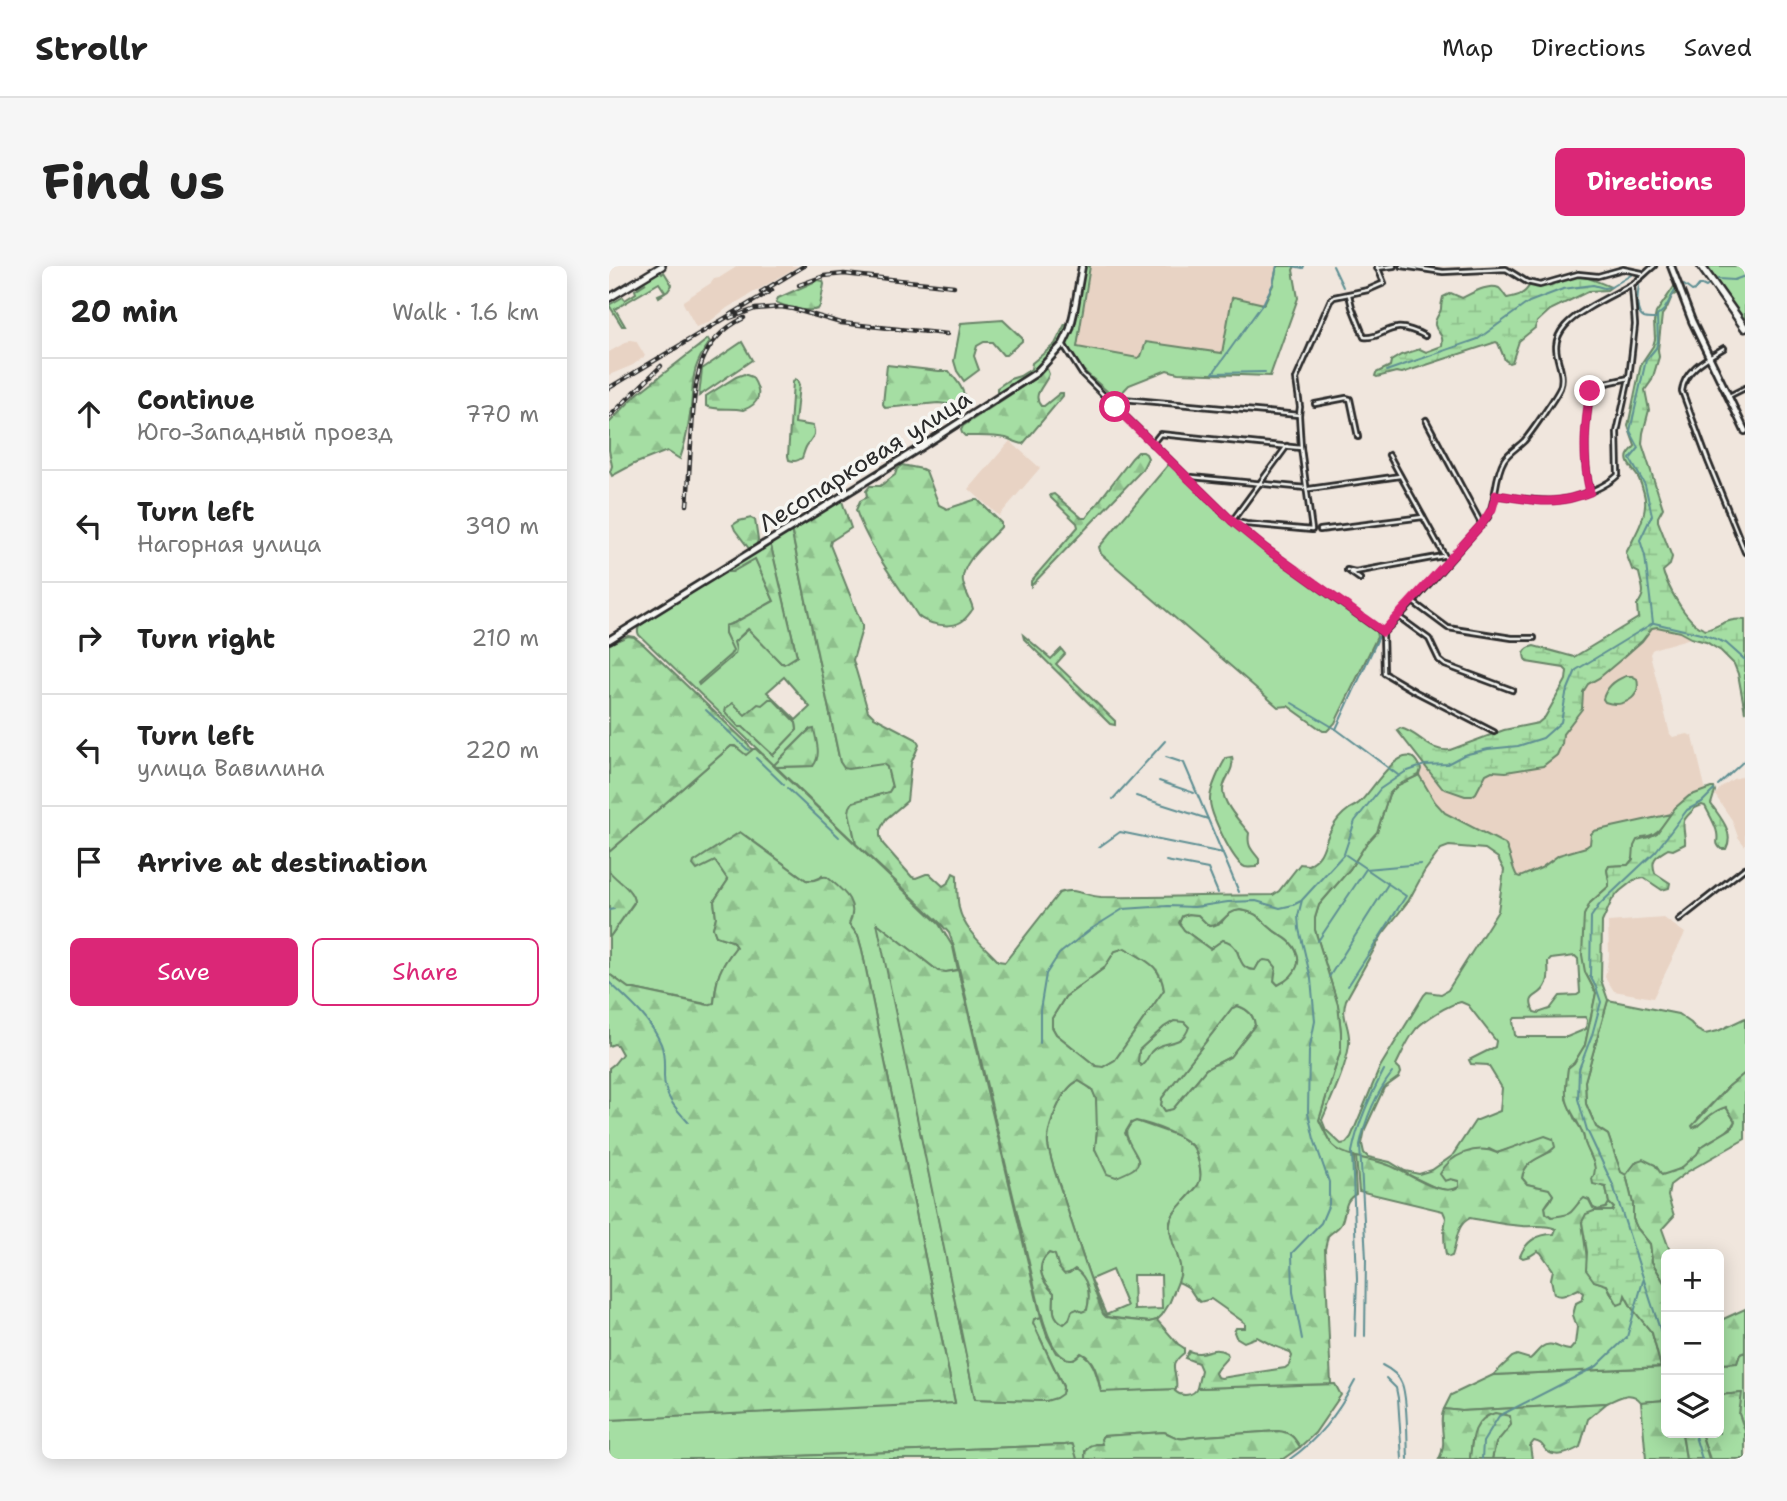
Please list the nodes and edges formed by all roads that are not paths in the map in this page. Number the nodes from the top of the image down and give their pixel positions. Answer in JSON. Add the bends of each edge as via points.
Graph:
{"nodes":[{"id":1,"x":662,"y":266,"type":"edge"},
{"id":2,"x":1082,"y":266,"type":"edge"},
{"id":3,"x":1394,"y":266,"type":"edge"},
{"id":4,"x":1402,"y":266,"type":"edge"},
{"id":5,"x":1412,"y":266,"type":"edge"},
{"id":6,"x":1464,"y":266,"type":"edge"},
{"id":7,"x":1654,"y":266,"type":"edge"},
{"id":8,"x":1671,"y":266,"type":"edge"},
{"id":9,"x":1701,"y":266,"type":"edge"},
{"id":10,"x":1377,"y":267,"type":"edge"},
{"id":11,"x":1506,"y":268,"type":"edge"},
{"id":12,"x":1465,"y":272,"type":"junction"},
{"id":13,"x":1643,"y":274,"type":"junction"},
{"id":14,"x":1632,"y":285,"type":"junction"},
{"id":15,"x":1349,"y":295,"type":"junction"},
{"id":16,"x":609,"y":298,"type":"edge"},
{"id":17,"x":1745,"y":328,"type":"edge"},
{"id":18,"x":1425,"y":336,"type":"dead end"},
{"id":19,"x":1063,"y":344,"type":"junction"},
{"id":20,"x":1724,"y":348,"type":"dead end"},
{"id":21,"x":1709,"y":357,"type":"junction"},
{"id":22,"x":1629,"y":378,"type":"junction"},
{"id":23,"x":1745,"y":388,"type":"edge"},
{"id":24,"x":1728,"y":397,"type":"junction"},
{"id":25,"x":1315,"y":404,"type":"dead end"},
{"id":26,"x":1115,"y":407,"type":"junction"},
{"id":27,"x":1299,"y":415,"type":"junction"},
{"id":28,"x":1426,"y":420,"type":"dead end"},
{"id":29,"x":1745,"y":431,"type":"edge"},
{"id":30,"x":1358,"y":437,"type":"dead end"},
{"id":31,"x":1152,"y":444,"type":"junction"},
{"id":32,"x":1287,"y":446,"type":"junction"},
{"id":33,"x":1301,"y":448,"type":"junction"},
{"id":34,"x":1389,"y":456,"type":"dead end"},
{"id":35,"x":1400,"y":476,"type":"junction"},
{"id":36,"x":1189,"y":479,"type":"junction"},
{"id":37,"x":1260,"y":483,"type":"junction"},
{"id":38,"x":1308,"y":488,"type":"junction"},
{"id":39,"x":1590,"y":492,"type":"junction"},
{"id":40,"x":1496,"y":495,"type":"junction"},
{"id":41,"x":1423,"y":517,"type":"junction"},
{"id":42,"x":1232,"y":521,"type":"junction"},
{"id":43,"x":1482,"y":524,"type":"junction"},
{"id":44,"x":1320,"y":530,"type":"dead end"},
{"id":45,"x":1745,"y":552,"type":"edge"},
{"id":46,"x":1445,"y":555,"type":"junction"},
{"id":47,"x":1448,"y":562,"type":"junction"},
{"id":48,"x":1360,"y":579,"type":"dead end"},
{"id":49,"x":1413,"y":602,"type":"junction"},
{"id":50,"x":1398,"y":616,"type":"junction"},
{"id":51,"x":1383,"y":632,"type":"junction"},
{"id":52,"x":1534,"y":638,"type":"dead end"},
{"id":53,"x":609,"y":640,"type":"edge"},
{"id":54,"x":1511,"y":690,"type":"dead end"},
{"id":55,"x":1494,"y":732,"type":"dead end"},
{"id":56,"x":1745,"y":868,"type":"edge"},
{"id":57,"x":1679,"y":920,"type":"dead end"}],
"edges":[{"from":1,"to":16,"type":"main road"},
{"from":2,"to":19,"type":"street","name":"Лесопарковая улица","via":[[1075,311]]},
{"from":3,"to":10,"type":"street"},
{"from":4,"to":5,"type":"street"},
{"from":5,"to":12,"type":"street"},
{"from":6,"to":12,"type":"street"},
{"from":7,"to":13,"type":"street"},
{"from":8,"to":21,"type":"street"},
{"from":9,"to":17,"type":"highway"},
{"from":10,"to":15,"type":"street","via":[[1384,283]]},
{"from":11,"to":12,"type":"street"},
{"from":11,"to":13,"type":"street","via":[[1540,285],[1578,274],[1598,276],[1623,269]]},
{"from":13,"to":14,"type":"street"},
{"from":14,"to":22,"type":"street","via":[[1635,325]]},
{"from":14,"to":40,"type":"street","via":[[1564,327],[1556,349],[1560,388],[1505,460]]},
{"from":15,"to":18,"type":"street","via":[[1364,337],[1398,327]]},
{"from":15,"to":27,"type":"street","via":[[1330,301],[1296,379]]},
{"from":19,"to":26,"type":"street","via":[[1082,374]]},
{"from":19,"to":53,"type":"street","name":"Лесопарковая улица","via":[[1036,373]]},
{"from":20,"to":21,"type":"street"},
{"from":21,"to":24,"type":"street"},
{"from":21,"to":45,"type":"street","via":[[1687,376],[1682,391]]},
{"from":22,"to":39,"type":"street","via":[[1617,432],[1618,475]]},
{"from":22,"to":39,"type":"street","via":[[1591,388],[1584,458]]},
{"from":23,"to":24,"type":"street"},
{"from":24,"to":29,"type":"street"},
{"from":25,"to":30,"type":"street","via":[[1348,398]]},
{"from":26,"to":27,"type":"street","via":[[1123,400]]},
{"from":26,"to":31,"type":"street"},
{"from":27,"to":33,"type":"street"},
{"from":28,"to":43,"type":"street"},
{"from":31,"to":32,"type":"street","via":[[1160,434]]},
{"from":31,"to":36,"type":"street"},
{"from":32,"to":33,"type":"street"},
{"from":32,"to":37,"type":"street"},
{"from":33,"to":38,"type":"street"},
{"from":34,"to":35,"type":"street"},
{"from":35,"to":38,"type":"street"},
{"from":35,"to":41,"type":"street"},
{"from":36,"to":37,"type":"street"},
{"from":36,"to":42,"type":"street"},
{"from":37,"to":38,"type":"street"},
{"from":37,"to":42,"type":"street"},
{"from":38,"to":42,"type":"street","via":[[1312,530]]},
{"from":39,"to":40,"type":"street","via":[[1550,502]]},
{"from":40,"to":43,"type":"street"},
{"from":41,"to":44,"type":"street"},
{"from":41,"to":46,"type":"street"},
{"from":42,"to":51,"type":"street"},
{"from":43,"to":47,"type":"street"},
{"from":46,"to":47,"type":"street"},
{"from":46,"to":48,"type":"street","via":[[1347,570]]},
{"from":47,"to":49,"type":"street"},
{"from":49,"to":50,"type":"street"},
{"from":49,"to":52,"type":"street","via":[[1448,628]]},
{"from":50,"to":51,"type":"street"},
{"from":50,"to":54,"type":"street","via":[[1429,639],[1445,665]]},
{"from":51,"to":55,"type":"street","via":[[1384,673]]},
{"from":56,"to":57,"type":"street"}]}
